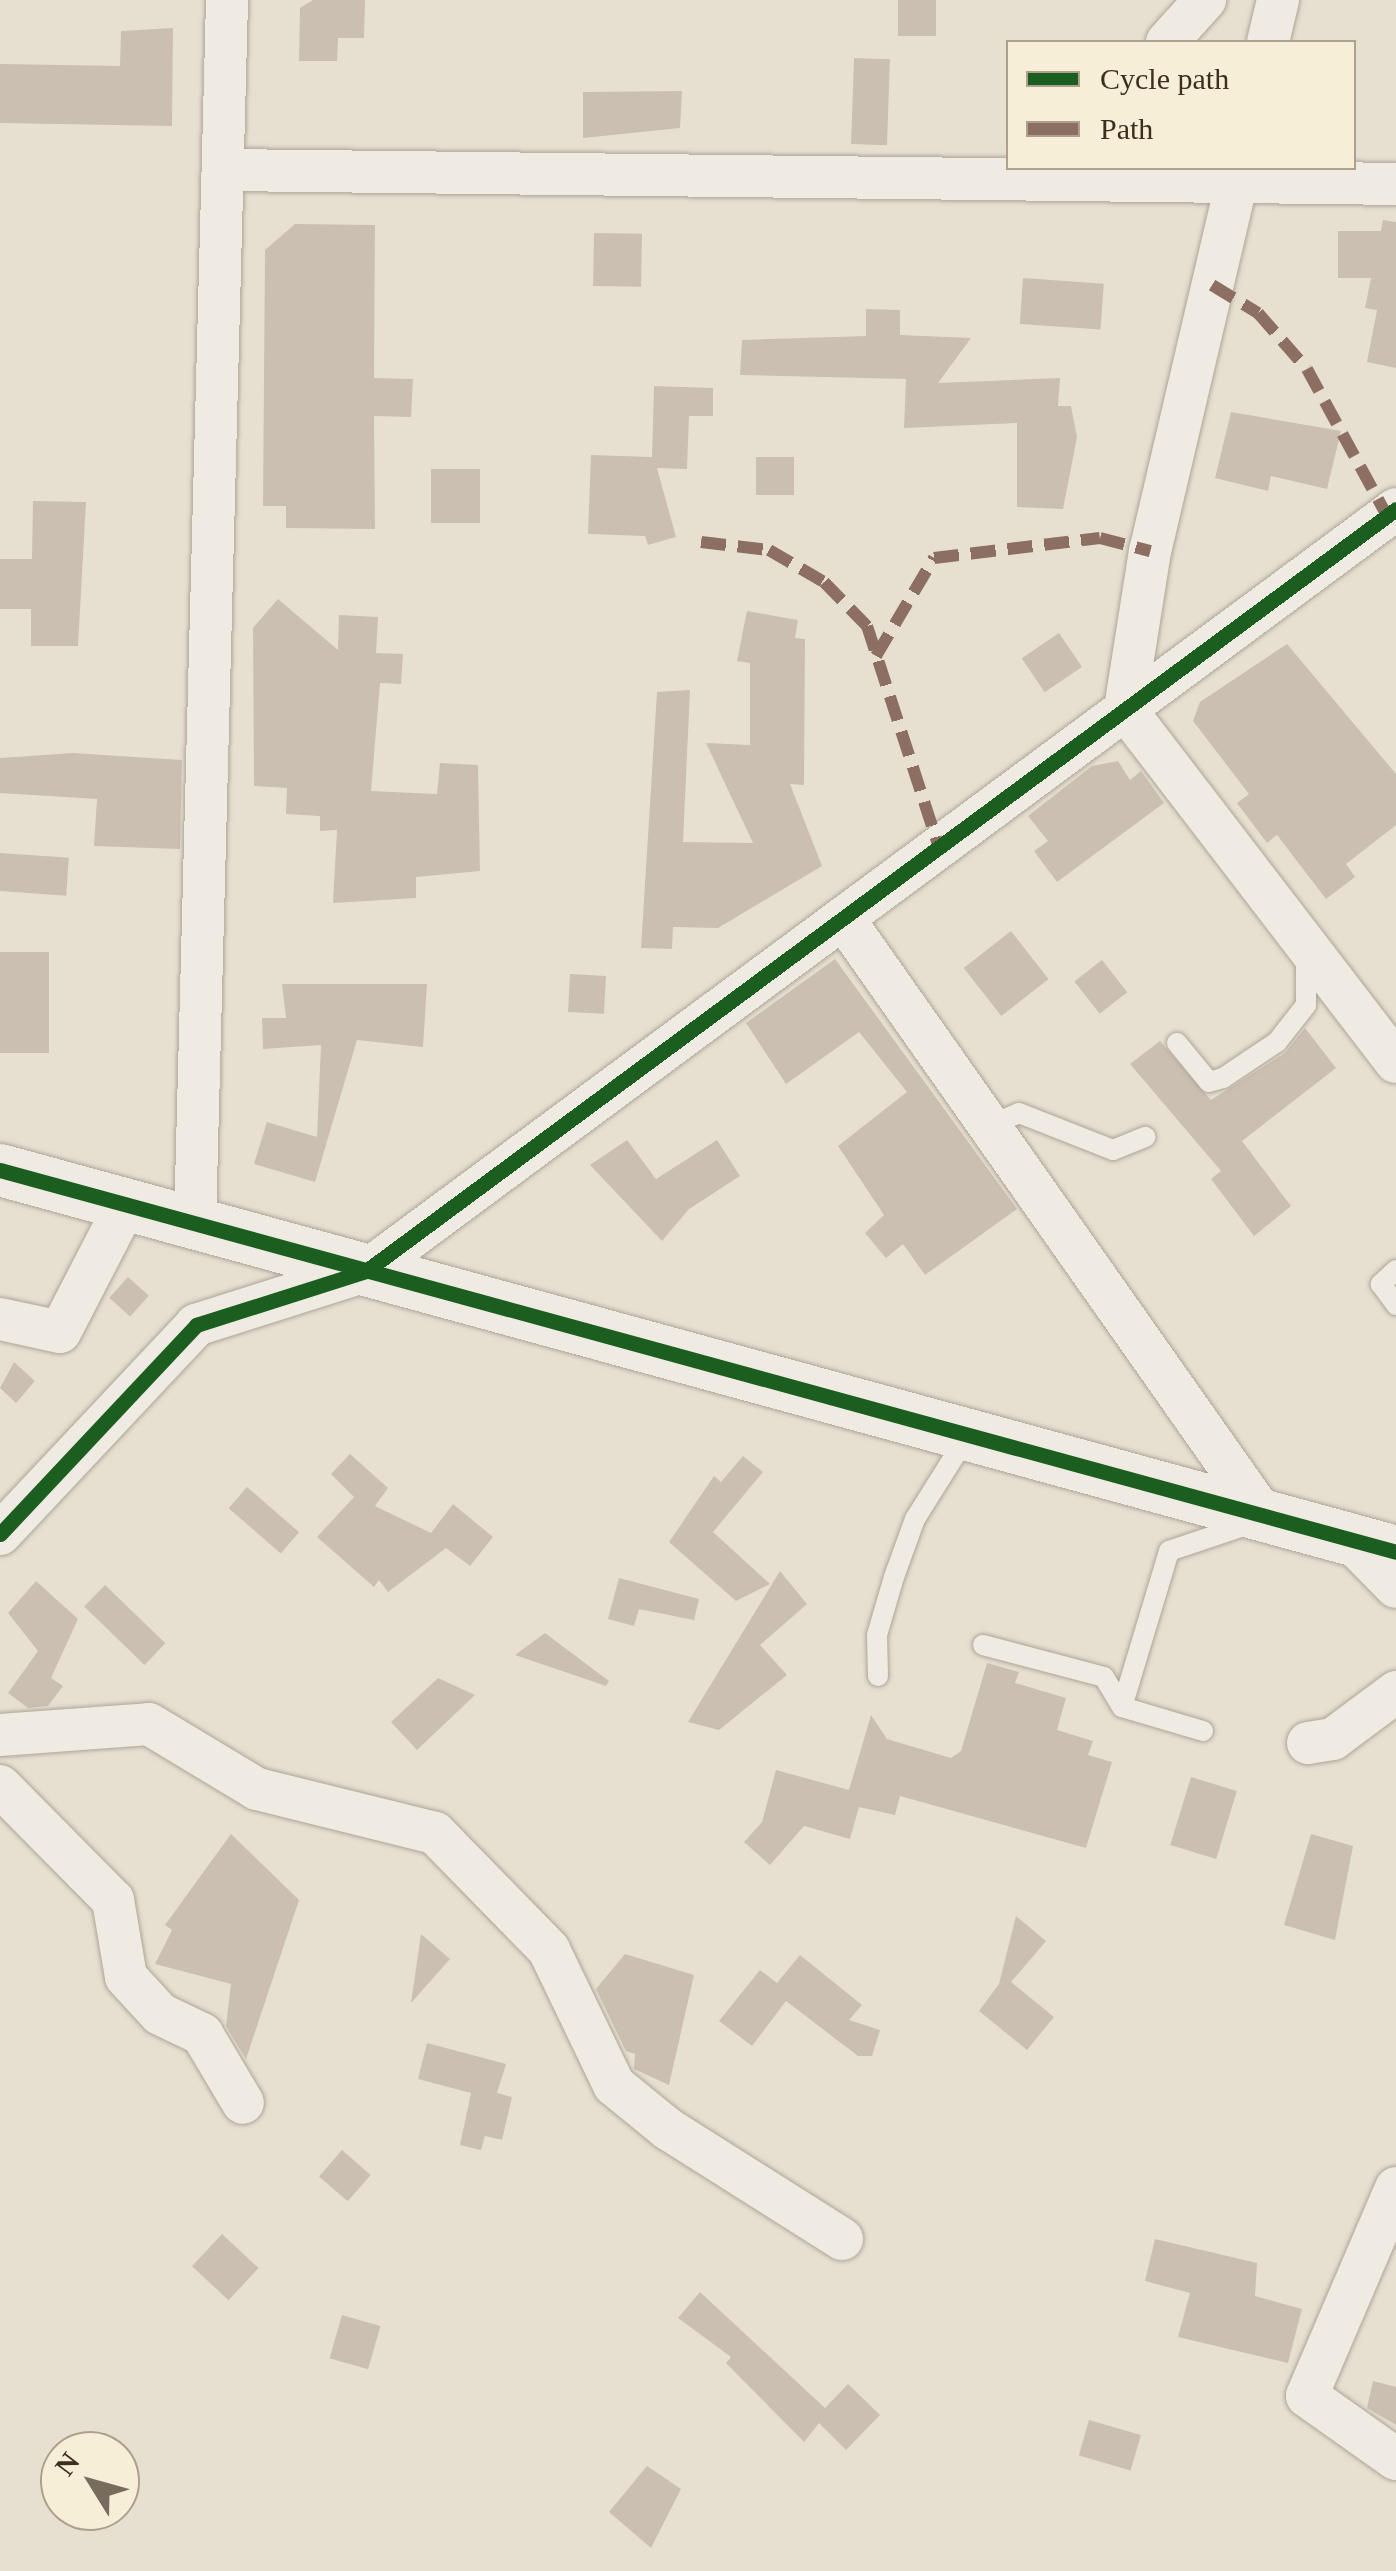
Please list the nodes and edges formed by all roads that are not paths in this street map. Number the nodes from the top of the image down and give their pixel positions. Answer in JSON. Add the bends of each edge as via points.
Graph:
{"nodes":[{"id":1,"x":227,"y":0,"type":"edge"},
{"id":2,"x":1204,"y":0,"type":"edge"},
{"id":3,"x":1278,"y":0,"type":"edge"},
{"id":4,"x":1169,"y":40,"type":"edge"},
{"id":5,"x":1268,"y":40,"type":"edge"},
{"id":6,"x":225,"y":170,"type":"junction"},
{"id":7,"x":1052,"y":173,"type":"edge"},
{"id":8,"x":1238,"y":174,"type":"edge"},
{"id":9,"x":1396,"y":184,"type":"edge"},
{"id":10,"x":1393,"y":518,"type":"edge"},
{"id":11,"x":1125,"y":709,"type":"junction"},
{"id":12,"x":844,"y":918,"type":"junction"},
{"id":13,"x":1294,"y":929,"type":"junction"},
{"id":14,"x":1177,"y":1043,"type":"dead end"},
{"id":15,"x":1396,"y":1062,"type":"edge"},
{"id":16,"x":991,"y":1125,"type":"junction"},
{"id":17,"x":1146,"y":1137,"type":"dead end"},
{"id":18,"x":0,"y":1170,"type":"edge"},
{"id":19,"x":126,"y":1204,"type":"junction"},
{"id":20,"x":195,"y":1223,"type":"junction"},
{"id":21,"x":1396,"y":1270,"type":"edge"},
{"id":22,"x":366,"y":1271,"type":"junction"},
{"id":23,"x":1396,"y":1305,"type":"edge"},
{"id":24,"x":0,"y":1319,"type":"edge"},
{"id":25,"x":968,"y":1434,"type":"junction"},
{"id":26,"x":1266,"y":1519,"type":"junction"},
{"id":27,"x":0,"y":1534,"type":"edge"},
{"id":28,"x":1372,"y":1545,"type":"edge"},
{"id":29,"x":1396,"y":1587,"type":"edge"},
{"id":30,"x":983,"y":1645,"type":"dead end"},
{"id":31,"x":878,"y":1676,"type":"dead end"},
{"id":32,"x":1396,"y":1692,"type":"edge"},
{"id":33,"x":1122,"y":1707,"type":"junction"},
{"id":34,"x":1203,"y":1731,"type":"dead end"},
{"id":35,"x":0,"y":1735,"type":"edge"},
{"id":36,"x":1308,"y":1743,"type":"dead end"},
{"id":37,"x":0,"y":1786,"type":"edge"},
{"id":38,"x":243,"y":2103,"type":"dead end"},
{"id":39,"x":1396,"y":2188,"type":"edge"},
{"id":40,"x":842,"y":2238,"type":"dead end"},
{"id":41,"x":1396,"y":2459,"type":"edge"}],
"edges":[{"from":1,"to":6,"type":"street"},
{"from":2,"to":4,"type":"street"},
{"from":3,"to":5,"type":"street"},
{"from":6,"to":7,"type":"street"},
{"from":6,"to":20,"type":"street"},
{"from":7,"to":8,"type":"street"},
{"from":8,"to":9,"type":"street"},
{"from":8,"to":11,"type":"street","via":[[1150,551]]},
{"from":10,"to":11,"type":"street"},
{"from":11,"to":12,"type":"street"},
{"from":11,"to":13,"type":"street"},
{"from":12,"to":16,"type":"street"},
{"from":12,"to":22,"type":"street"},
{"from":13,"to":14,"type":"lane","via":[[1311,973],[1306,1005],[1277,1042],[1209,1082]]},
{"from":13,"to":15,"type":"street"},
{"from":16,"to":17,"type":"lane","via":[[1019,1113],[1114,1150]]},
{"from":16,"to":26,"type":"street"},
{"from":18,"to":19,"type":"street"},
{"from":19,"to":20,"type":"street"},
{"from":19,"to":24,"type":"street","via":[[60,1332]]},
{"from":20,"to":22,"type":"street"},
{"from":21,"to":23,"type":"lane","via":[[1382,1284]]},
{"from":22,"to":25,"type":"street"},
{"from":22,"to":27,"type":"street","via":[[196,1325]]},
{"from":25,"to":26,"type":"street"},
{"from":25,"to":31,"type":"lane","via":[[899,1562],[877,1635]]},
{"from":26,"to":28,"type":"street"},
{"from":26,"to":33,"type":"lane","via":[[1169,1550]]},
{"from":28,"to":29,"type":"street"},
{"from":30,"to":33,"type":"lane","via":[[1104,1677]]},
{"from":32,"to":36,"type":"street","via":[[1333,1739]]},
{"from":33,"to":34,"type":"lane"},
{"from":35,"to":40,"type":"street","via":[[149,1724],[257,1789],[435,1833],[549,1950],[614,2084],[668,2130]]},
{"from":37,"to":38,"type":"street","via":[[113,1900],[126,1977],[160,2014],[202,2034]]},
{"from":39,"to":41,"type":"street","via":[[1307,2396]]}]}
